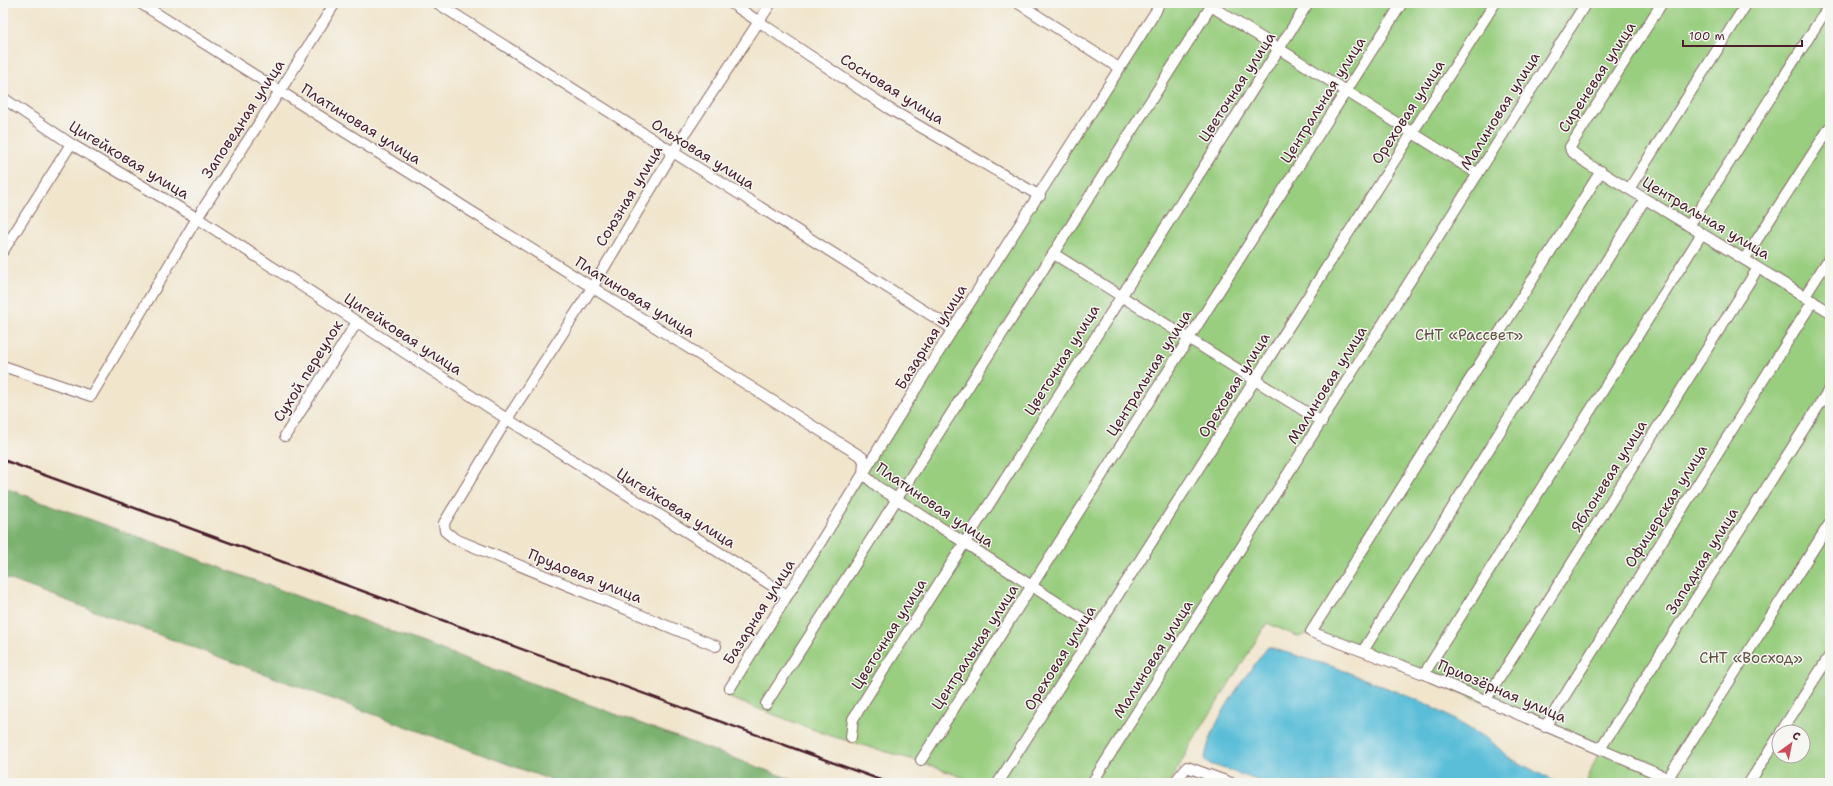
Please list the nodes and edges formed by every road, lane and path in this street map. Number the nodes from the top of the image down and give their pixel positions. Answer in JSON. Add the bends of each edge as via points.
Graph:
{"nodes":[{"id":1,"x":140,"y":3,"type":"edge"},
{"id":2,"x":335,"y":3,"type":"edge"},
{"id":3,"x":437,"y":3,"type":"edge"},
{"id":4,"x":731,"y":3,"type":"edge"},
{"id":5,"x":771,"y":3,"type":"edge"},
{"id":6,"x":1018,"y":3,"type":"edge"},
{"id":7,"x":1159,"y":3,"type":"edge"},
{"id":8,"x":1308,"y":3,"type":"edge"},
{"id":9,"x":1402,"y":3,"type":"edge"},
{"id":10,"x":1495,"y":3,"type":"edge"},
{"id":11,"x":1586,"y":3,"type":"edge"},
{"id":12,"x":1662,"y":3,"type":"edge"},
{"id":13,"x":1747,"y":3,"type":"edge"},
{"id":14,"x":1830,"y":4,"type":"edge"},
{"id":15,"x":1212,"y":5,"type":"edge"},
{"id":16,"x":759,"y":21,"type":"junction"},
{"id":17,"x":1279,"y":48,"type":"junction"},
{"id":18,"x":1119,"y":68,"type":"junction"},
{"id":19,"x":280,"y":91,"type":"junction"},
{"id":20,"x":1347,"y":91,"type":"junction"},
{"id":21,"x":3,"y":98,"type":"edge"},
{"id":22,"x":1830,"y":128,"type":"edge"},
{"id":23,"x":1412,"y":133,"type":"junction"},
{"id":24,"x":71,"y":144,"type":"junction"},
{"id":25,"x":1570,"y":147,"type":"joint"},
{"id":26,"x":673,"y":152,"type":"junction"},
{"id":27,"x":1601,"y":171,"type":"junction"},
{"id":28,"x":1478,"y":174,"type":"junction"},
{"id":29,"x":1629,"y":189,"type":"junction"},
{"id":30,"x":1040,"y":196,"type":"junction"},
{"id":31,"x":1645,"y":199,"type":"junction"},
{"id":32,"x":197,"y":218,"type":"junction"},
{"id":33,"x":1689,"y":226,"type":"junction"},
{"id":34,"x":1701,"y":235,"type":"junction"},
{"id":35,"x":6,"y":247,"type":"edge"},
{"id":36,"x":1054,"y":254,"type":"junction"},
{"id":37,"x":1830,"y":257,"type":"edge"},
{"id":38,"x":1745,"y":258,"type":"junction"},
{"id":39,"x":1758,"y":268,"type":"junction"},
{"id":40,"x":592,"y":288,"type":"junction"},
{"id":41,"x":1121,"y":296,"type":"junction"},
{"id":42,"x":1809,"y":298,"type":"junction"},
{"id":43,"x":1830,"y":312,"type":"edge"},
{"id":44,"x":357,"y":322,"type":"junction"},
{"id":45,"x":953,"y":329,"type":"junction"},
{"id":46,"x":1190,"y":338,"type":"junction"},
{"id":47,"x":3,"y":366,"type":"edge"},
{"id":48,"x":1255,"y":379,"type":"junction"},
{"id":49,"x":1830,"y":388,"type":"edge"},
{"id":50,"x":507,"y":419,"type":"junction"},
{"id":51,"x":1322,"y":422,"type":"junction"},
{"id":52,"x":285,"y":436,"type":"dead end"},
{"id":53,"x":863,"y":474,"type":"junction"},
{"id":54,"x":897,"y":500,"type":"junction"},
{"id":55,"x":1830,"y":523,"type":"edge"},
{"id":56,"x":446,"y":531,"type":"joint"},
{"id":57,"x":963,"y":544,"type":"junction"},
{"id":58,"x":1032,"y":586,"type":"junction"},
{"id":59,"x":787,"y":595,"type":"junction"},
{"id":60,"x":1097,"y":628,"type":"junction"},
{"id":61,"x":716,"y":646,"type":"dead end"},
{"id":62,"x":1363,"y":651,"type":"junction"},
{"id":63,"x":1830,"y":655,"type":"edge"},
{"id":64,"x":1424,"y":674,"type":"junction"},
{"id":65,"x":730,"y":688,"type":"dead end"},
{"id":66,"x":1485,"y":701,"type":"junction"},
{"id":67,"x":766,"y":704,"type":"dead end"},
{"id":68,"x":1786,"y":724,"type":"edge"},
{"id":69,"x":1545,"y":727,"type":"junction"},
{"id":70,"x":851,"y":737,"type":"dead end"},
{"id":71,"x":1600,"y":749,"type":"junction"},
{"id":72,"x":1771,"y":749,"type":"edge"},
{"id":73,"x":921,"y":760,"type":"dead end"},
{"id":74,"x":1668,"y":778,"type":"junction"},
{"id":75,"x":1830,"y":780,"type":"edge"},
{"id":76,"x":998,"y":783,"type":"edge"},
{"id":77,"x":1092,"y":783,"type":"edge"},
{"id":78,"x":1174,"y":783,"type":"edge"},
{"id":79,"x":1231,"y":783,"type":"edge"},
{"id":80,"x":1679,"y":783,"type":"edge"},
{"id":81,"x":1749,"y":783,"type":"edge"},
{"id":82,"x":1828,"y":783,"type":"edge"}],
"edges":[{"from":1,"to":19,"type":"street","name":"Платиновая улица"},
{"from":2,"to":19,"type":"street","name":"Заповедная улица"},
{"from":3,"to":26,"type":"street","name":"Ольховая улица"},
{"from":4,"to":16,"type":"street","name":"Сосновая улица"},
{"from":5,"to":16,"type":"street","name":"Союзная улица"},
{"from":6,"to":18,"type":"street"},
{"from":7,"to":18,"type":"street","name":"Базарная улица"},
{"from":8,"to":17,"type":"street","name":"Цветочная улица"},
{"from":9,"to":20,"type":"street","name":"Центральная улица"},
{"from":10,"to":23,"type":"street","name":"Ореховая улица"},
{"from":11,"to":28,"type":"street","name":"Малиновая улица"},
{"from":12,"to":25,"type":"street","name":"Сиреневая улица"},
{"from":13,"to":29,"type":"street"},
{"from":14,"to":33,"type":"street"},
{"from":15,"to":17,"type":"street"},
{"from":15,"to":36,"type":"street"},
{"from":16,"to":26,"type":"street","name":"Союзная улица"},
{"from":16,"to":30,"type":"street","name":"Сосновая улица","via":[[888,108]]},
{"from":17,"to":20,"type":"street"},
{"from":17,"to":41,"type":"street","name":"Цветочная улица"},
{"from":18,"to":30,"type":"street","name":"Базарная улица"},
{"from":19,"to":32,"type":"street","name":"Заповедная улица"},
{"from":19,"to":40,"type":"street","name":"Платиновая улица"},
{"from":20,"to":23,"type":"street"},
{"from":20,"to":46,"type":"street","name":"Центральная улица"},
{"from":21,"to":24,"type":"street","name":"Цигейковая улица"},
{"from":22,"to":38,"type":"street"},
{"from":23,"to":28,"type":"street"},
{"from":23,"to":48,"type":"street","name":"Ореховая улица"},
{"from":24,"to":32,"type":"street","name":"Цигейковая улица"},
{"from":24,"to":35,"type":"street"},
{"from":25,"to":27,"type":"street","name":"Центральная улица","via":[[1576,155]]},
{"from":26,"to":40,"type":"street","name":"Союзная улица"},
{"from":26,"to":45,"type":"street","name":"Ольховая улица"},
{"from":27,"to":29,"type":"street","name":"Центральная улица"},
{"from":27,"to":62,"type":"street","name":"Приозёрная улица","via":[[1311,632]]},
{"from":28,"to":51,"type":"street","name":"Малиновая улица"},
{"from":29,"to":31,"type":"street","name":"Центральная улица"},
{"from":30,"to":45,"type":"street","name":"Базарная улица"},
{"from":31,"to":33,"type":"street","name":"Центральная улица"},
{"from":31,"to":62,"type":"street"},
{"from":32,"to":44,"type":"street","name":"Цигейковая улица"},
{"from":32,"to":47,"type":"street","name":"Заповедная улица","via":[[91,396]]},
{"from":33,"to":34,"type":"street","name":"Центральная улица"},
{"from":34,"to":38,"type":"street","name":"Центральная улица"},
{"from":34,"to":64,"type":"street"},
{"from":36,"to":41,"type":"street"},
{"from":36,"to":54,"type":"street"},
{"from":37,"to":42,"type":"street","name":"Офицерская улица"},
{"from":38,"to":39,"type":"street","name":"Центральная улица"},
{"from":39,"to":42,"type":"street","name":"Центральная улица"},
{"from":39,"to":66,"type":"street","name":"Яблоневая улица"},
{"from":40,"to":50,"type":"street","name":"Союзная улица"},
{"from":40,"to":53,"type":"street","name":"Платиновая улица","via":[[862,457]]},
{"from":41,"to":46,"type":"street"},
{"from":41,"to":57,"type":"street","name":"Цветочная улица"},
{"from":42,"to":43,"type":"street","name":"Центральная улица"},
{"from":42,"to":69,"type":"street","name":"Офицерская улица"},
{"from":44,"to":50,"type":"street","name":"Цигейковая улица"},
{"from":44,"to":52,"type":"street","name":"Сухой переулок"},
{"from":45,"to":53,"type":"street","name":"Базарная улица"},
{"from":46,"to":48,"type":"street"},
{"from":46,"to":58,"type":"street","name":"Центральная улица"},
{"from":48,"to":51,"type":"street"},
{"from":48,"to":60,"type":"street","name":"Ореховая улица"},
{"from":49,"to":71,"type":"street","name":"Западная улица"},
{"from":50,"to":56,"type":"street","name":"Союзная улица","via":[[444,523]]},
{"from":50,"to":59,"type":"street","name":"Цигейковая улица"},
{"from":51,"to":77,"type":"street","name":"Малиновая улица"},
{"from":53,"to":54,"type":"street","name":"Платиновая улица"},
{"from":53,"to":59,"type":"street","name":"Базарная улица"},
{"from":54,"to":57,"type":"street","name":"Платиновая улица"},
{"from":54,"to":67,"type":"street"},
{"from":55,"to":74,"type":"street"},
{"from":56,"to":61,"type":"street","name":"Прудовая улица","via":[[455,539]]},
{"from":57,"to":58,"type":"street","name":"Платиновая улица"},
{"from":57,"to":70,"type":"street","name":"Цветочная улица","via":[[853,719]]},
{"from":58,"to":60,"type":"street","name":"Платиновая улица"},
{"from":58,"to":73,"type":"street","name":"Центральная улица"},
{"from":59,"to":65,"type":"street","name":"Базарная улица"},
{"from":60,"to":76,"type":"street","name":"Ореховая улица"},
{"from":62,"to":64,"type":"street","name":"Приозёрная улица"},
{"from":63,"to":68,"type":"street"},
{"from":64,"to":66,"type":"street","name":"Приозёрная улица"},
{"from":66,"to":69,"type":"street","name":"Приозёрная улица"},
{"from":69,"to":71,"type":"street","name":"Приозёрная улица"},
{"from":71,"to":74,"type":"street","name":"Приозёрная улица"},
{"from":72,"to":81,"type":"street"},
{"from":74,"to":80,"type":"street","name":"Приозёрная улица"},
{"from":75,"to":82,"type":"street"},
{"from":78,"to":79,"type":"street","via":[[1187,767]]}]}
